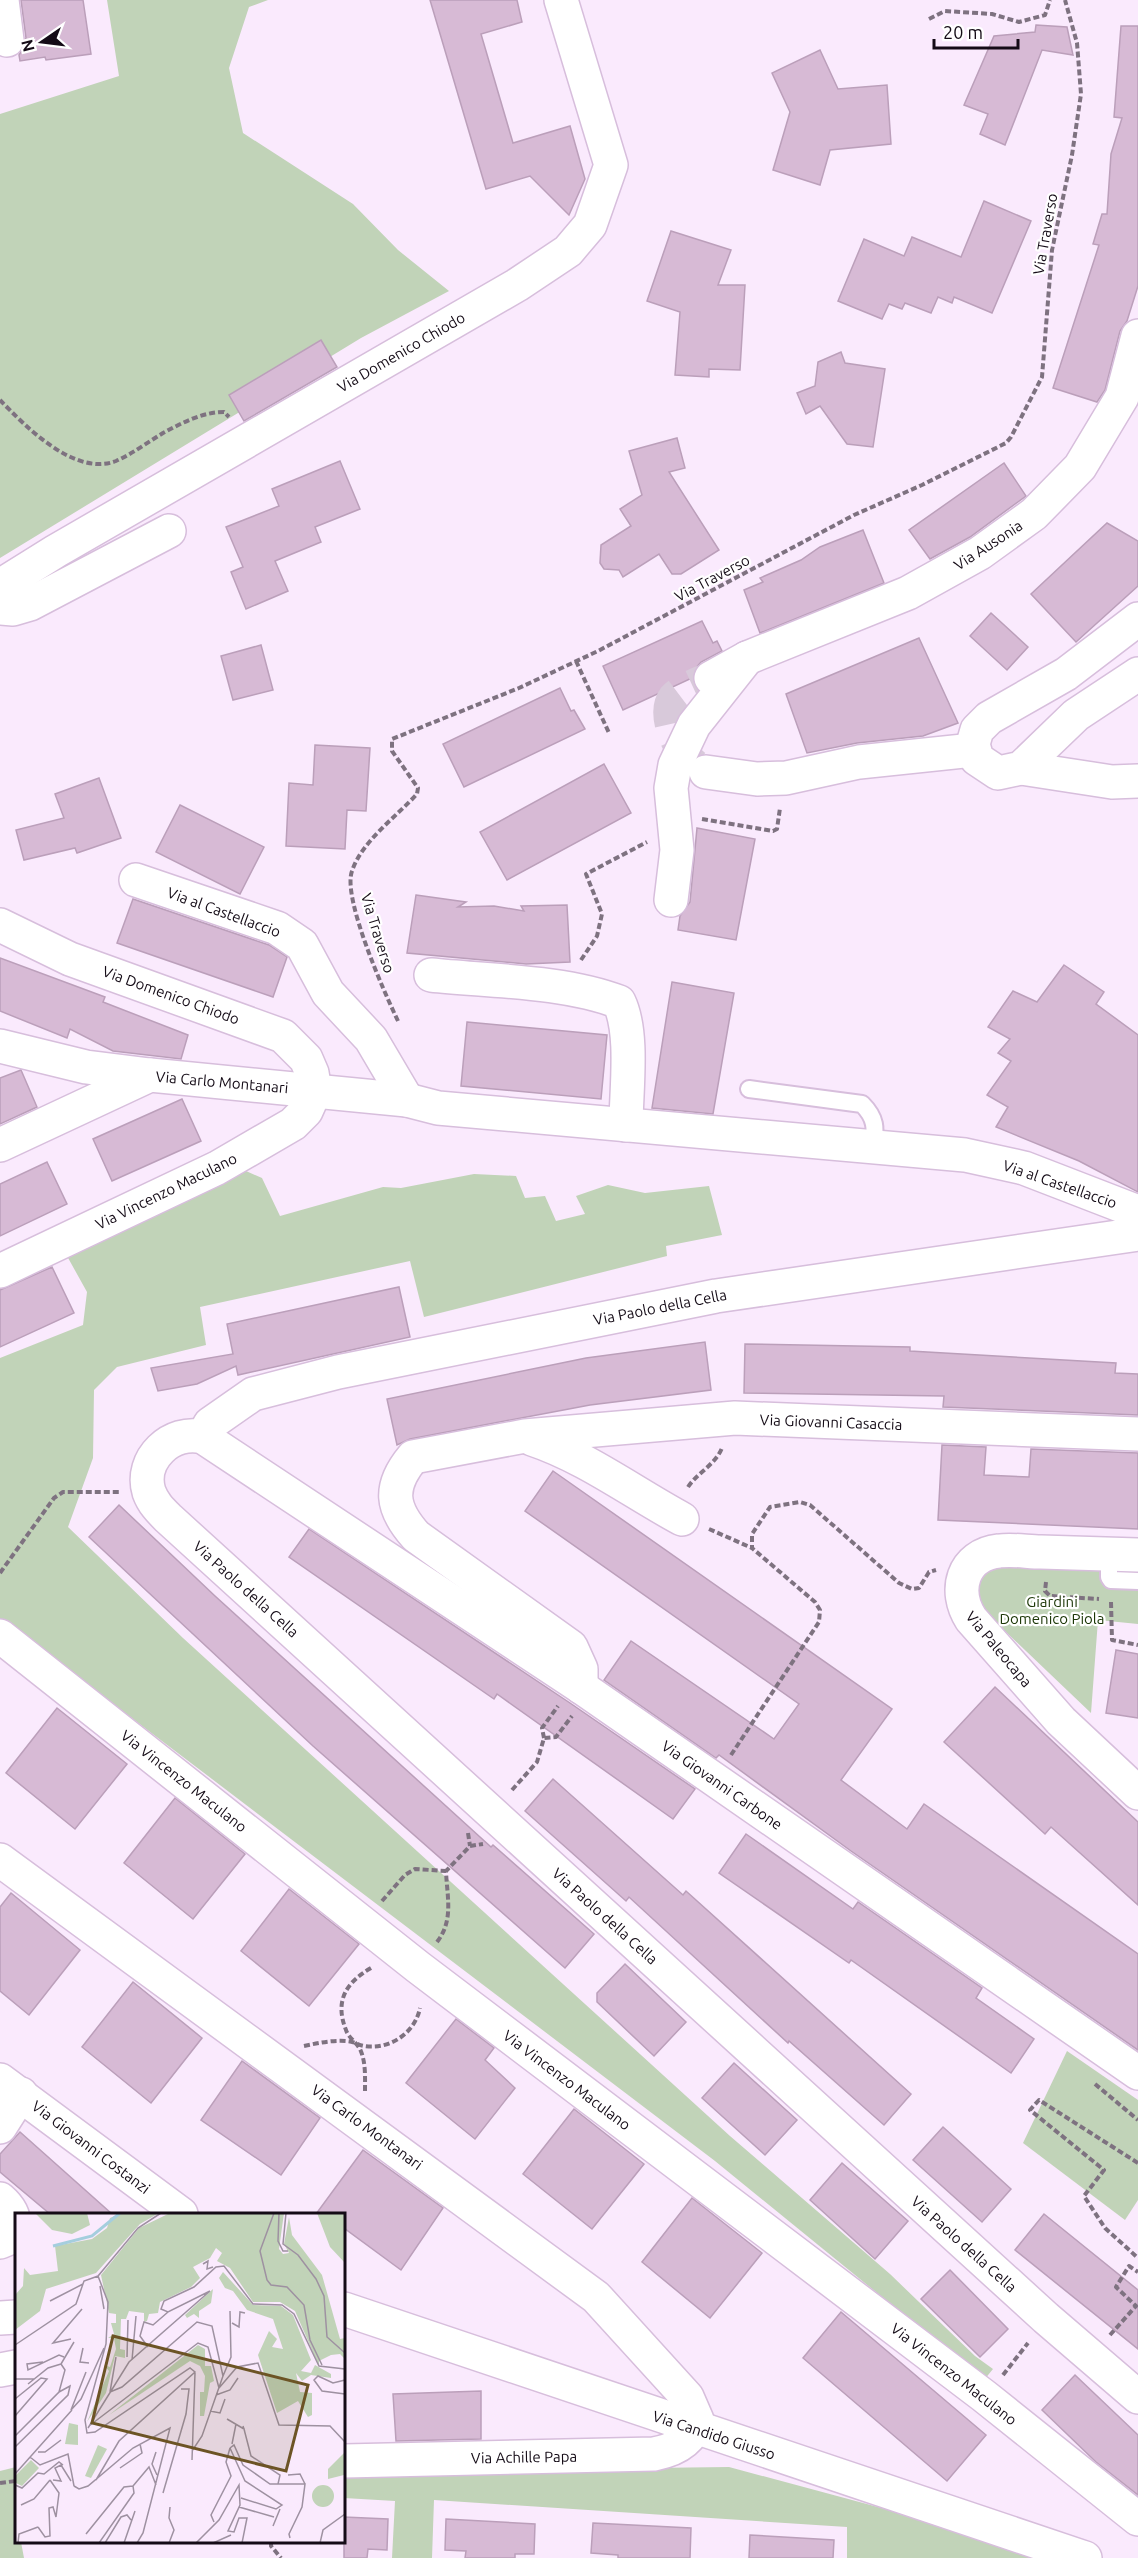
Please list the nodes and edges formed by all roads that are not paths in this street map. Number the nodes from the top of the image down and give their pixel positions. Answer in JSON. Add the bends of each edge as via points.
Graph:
{"nodes":[{"id":1,"x":2,"y":0,"type":"edge"},
{"id":2,"x":561,"y":0,"type":"edge"},
{"id":3,"x":7,"y":40,"type":"dead end"},
{"id":4,"x":1138,"y":336,"type":"edge"},
{"id":5,"x":169,"y":531,"type":"dead end"},
{"id":6,"x":0,"y":586,"type":"edge"},
{"id":7,"x":0,"y":608,"type":"edge"},
{"id":8,"x":1138,"y":620,"type":"edge"},
{"id":9,"x":747,"y":658,"type":"junction"},
{"id":10,"x":1138,"y":674,"type":"edge"},
{"id":11,"x":711,"y":678,"type":"tunnel mouth"},
{"id":12,"x":973,"y":750,"type":"junction"},
{"id":13,"x":1021,"y":768,"type":"junction"},
{"id":14,"x":706,"y":772,"type":"dead end"},
{"id":15,"x":1138,"y":781,"type":"edge"},
{"id":16,"x":136,"y":880,"type":"dead end"},
{"id":17,"x":671,"y":900,"type":"dead end"},
{"id":18,"x":0,"y":925,"type":"edge"},
{"id":19,"x":431,"y":975,"type":"dead end"},
{"id":20,"x":0,"y":1046,"type":"edge"},
{"id":21,"x":150,"y":1075,"type":"junction"},
{"id":22,"x":749,"y":1089,"type":"dead end"},
{"id":23,"x":315,"y":1091,"type":"junction"},
{"id":24,"x":407,"y":1100,"type":"junction"},
{"id":25,"x":626,"y":1125,"type":"junction"},
{"id":26,"x":0,"y":1145,"type":"edge"},
{"id":27,"x":873,"y":1147,"type":"junction"},
{"id":28,"x":1138,"y":1212,"type":"edge"},
{"id":29,"x":1138,"y":1234,"type":"edge"},
{"id":30,"x":0,"y":1271,"type":"edge"},
{"id":31,"x":1138,"y":1434,"type":"edge"},
{"id":32,"x":525,"y":1436,"type":"junction"},
{"id":33,"x":203,"y":1437,"type":"junction"},
{"id":34,"x":682,"y":1519,"type":"road end"},
{"id":35,"x":1124,"y":1555,"type":"edge"},
{"id":36,"x":1138,"y":1581,"type":"edge"},
{"id":37,"x":0,"y":1636,"type":"edge"},
{"id":38,"x":572,"y":1694,"type":"junction"},
{"id":39,"x":1138,"y":1793,"type":"edge"},
{"id":40,"x":0,"y":1860,"type":"edge"},
{"id":41,"x":1138,"y":2073,"type":"edge"},
{"id":42,"x":11,"y":2087,"type":"edge"},
{"id":43,"x":0,"y":2127,"type":"edge"},
{"id":44,"x":0,"y":2199,"type":"edge"},
{"id":45,"x":180,"y":2213,"type":"edge"},
{"id":46,"x":15,"y":2222,"type":"edge"},
{"id":47,"x":15,"y":2228,"type":"edge"},
{"id":48,"x":0,"y":2242,"type":"edge"},
{"id":49,"x":345,"y":2309,"type":"edge"},
{"id":50,"x":15,"y":2317,"type":"edge"},
{"id":51,"x":0,"y":2318,"type":"edge"},
{"id":52,"x":15,"y":2367,"type":"edge"},
{"id":53,"x":0,"y":2370,"type":"edge"},
{"id":54,"x":1138,"y":2397,"type":"edge"},
{"id":55,"x":695,"y":2428,"type":"junction"},
{"id":56,"x":345,"y":2461,"type":"edge"},
{"id":57,"x":1138,"y":2519,"type":"edge"},
{"id":58,"x":1085,"y":2558,"type":"edge"}],
"edges":[{"from":1,"to":3,"type":"street"},
{"from":2,"to":6,"type":"street","name":"Via Domenico Chiodo","via":[[611,165],[590,225],[568,251],[517,285]]},
{"from":4,"to":9,"type":"street","name":"Via Ausonia","via":[[1122,397],[1080,467],[1034,514],[980,553],[908,592]]},
{"from":5,"to":7,"type":"street","via":[[30,604]]},
{"from":8,"to":12,"type":"street","via":[[1066,674],[984,722],[975,735]]},
{"from":9,"to":11,"type":"street","name":"Via Ausonia"},
{"from":9,"to":17,"type":"street","name":"Via Ausonia","via":[[703,712],[680,749],[671,788],[677,850]]},
{"from":10,"to":13,"type":"street","via":[[1077,714]]},
{"from":12,"to":13,"type":"street","via":[[977,759],[992,771]]},
{"from":12,"to":14,"type":"street","via":[[859,762],[786,778],[757,779]]},
{"from":13,"to":15,"type":"street","via":[[1112,782]]},
{"from":16,"to":24,"type":"street","name":"Via al Castellaccio","via":[[278,928],[302,945],[328,993],[371,1040]]},
{"from":18,"to":23,"type":"street","name":"Via Domenico Chiodo","via":[[70,959],[283,1036],[306,1059]]},
{"from":19,"to":25,"type":"street","via":[[564,989],[619,1002],[627,1030]]},
{"from":20,"to":21,"type":"street","via":[[86,1067]]},
{"from":21,"to":23,"type":"street","name":"Via Carlo Montanari"},
{"from":21,"to":26,"type":"street","name":"Via Carlo Montanari"},
{"from":22,"to":27,"type":"lane","via":[[862,1104],[872,1114],[876,1126]]},
{"from":23,"to":24,"type":"street","name":"Via al Castellaccio"},
{"from":23,"to":30,"type":"street","name":"Via Vincenzo Maculano","via":[[306,1111],[293,1124],[217,1168]]},
{"from":24,"to":25,"type":"street","name":"Via al Castellaccio","via":[[438,1108]]},
{"from":25,"to":27,"type":"street","name":"Via al Castellaccio"},
{"from":27,"to":28,"type":"street","name":"Via al Castellaccio","via":[[965,1155],[1023,1168]]},
{"from":29,"to":33,"type":"street","name":"Via Paolo della Cella","via":[[716,1296],[371,1365],[253,1394],[210,1424]]},
{"from":31,"to":32,"type":"street","name":"Via Giovanni Casaccia","via":[[735,1418]]},
{"from":32,"to":34,"type":"street","name":"Via Giovanni Casaccia","via":[[599,1469]]},
{"from":32,"to":38,"type":"street","name":"Via Giovanni Casaccia","via":[[413,1457],[401,1473],[395,1499],[402,1518],[416,1536],[571,1647],[581,1669]]},
{"from":33,"to":38,"type":"street","name":"Via Giovanni Carbone","via":[[302,1502]]},
{"from":33,"to":54,"type":"street","name":"Via Paolo della Cella","via":[[178,1437],[150,1463],[149,1492],[156,1506],[1046,2318]]},
{"from":35,"to":36,"type":"lane","via":[[1108,1577]]},
{"from":35,"to":39,"type":"street","name":"Via Paleocapa","via":[[999,1551],[983,1555],[962,1577],[961,1598],[971,1619],[1061,1721]]},
{"from":37,"to":57,"type":"street","name":"Via Vincenzo Maculano","via":[[418,1967],[975,2389]]},
{"from":38,"to":41,"type":"street","name":"Via Giovanni Carbone"},
{"from":40,"to":55,"type":"street","name":"Via Carlo Montanari","via":[[596,2296],[687,2397],[697,2420]]},
{"from":42,"to":43,"type":"street"},
{"from":42,"to":45,"type":"street","name":"Via Giovanni Costanzi"},
{"from":44,"to":46,"type":"street","via":[[10,2207]]},
{"from":47,"to":48,"type":"street","via":[[12,2237]]},
{"from":49,"to":55,"type":"street","name":"Via Candido Giusso"},
{"from":50,"to":51,"type":"street"},
{"from":52,"to":53,"type":"street"},
{"from":55,"to":56,"type":"street","name":"Via Achille Papa","via":[[677,2447],[654,2454]]},
{"from":55,"to":58,"type":"street","name":"Via Candido Giusso"}]}
